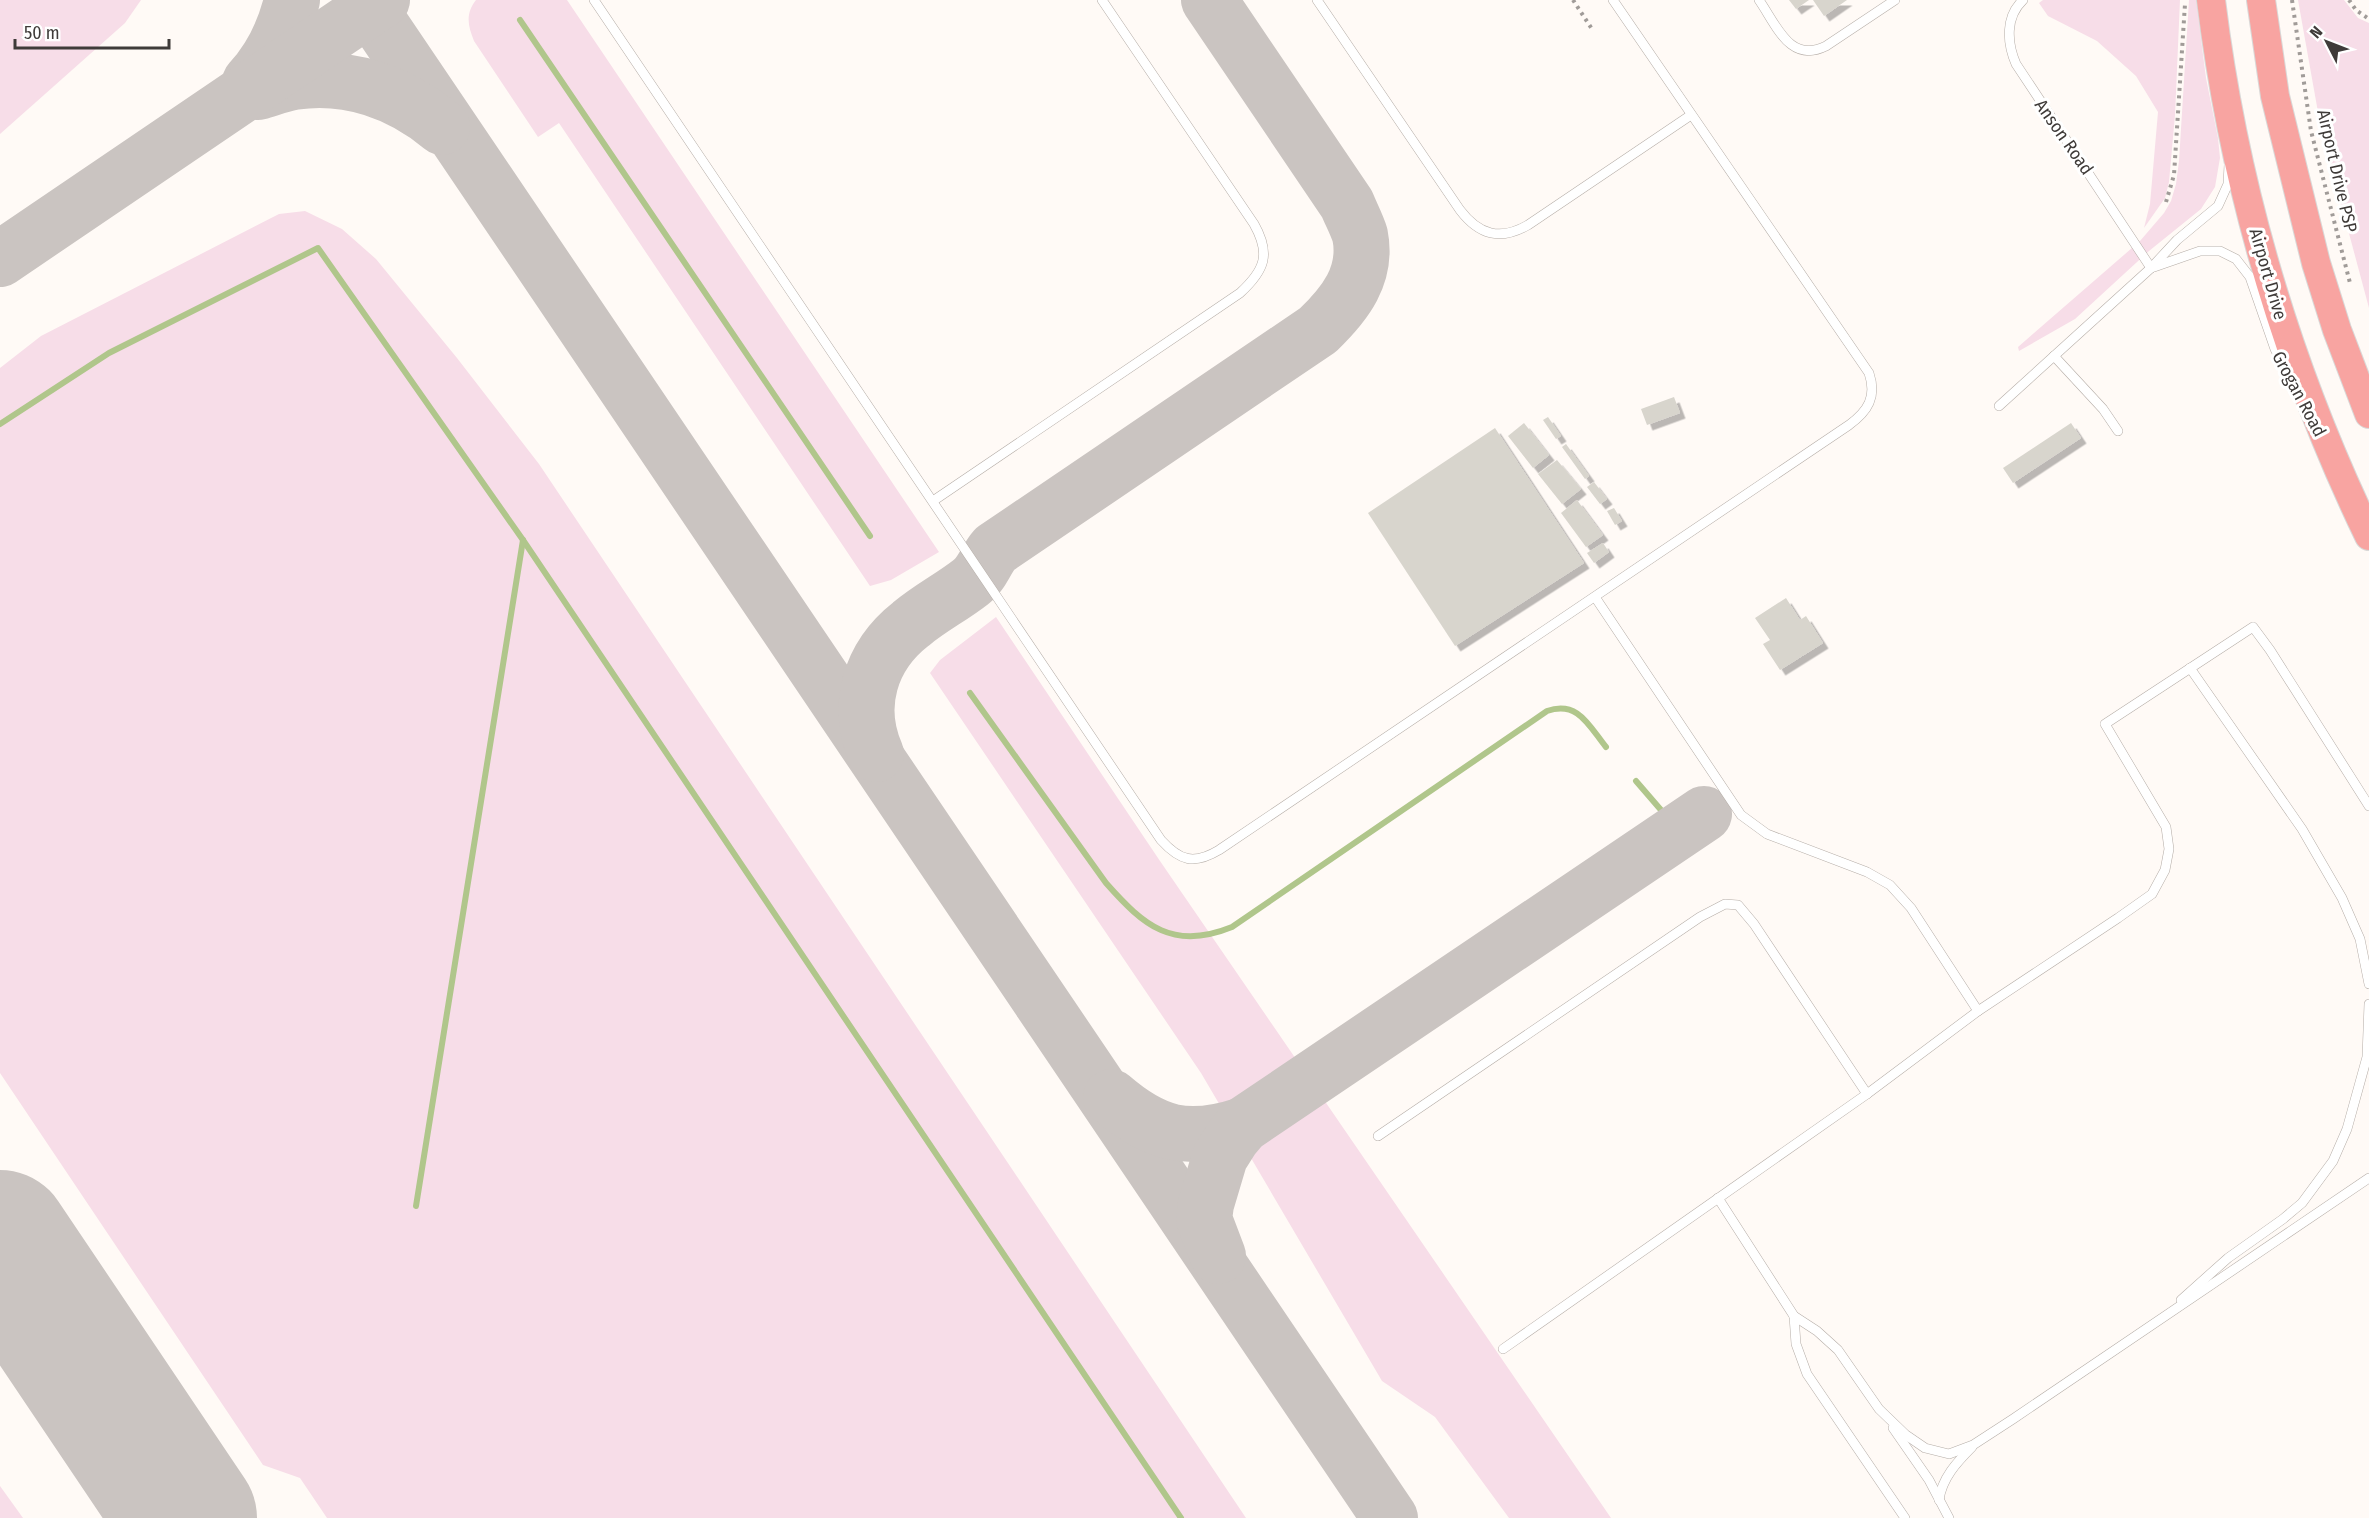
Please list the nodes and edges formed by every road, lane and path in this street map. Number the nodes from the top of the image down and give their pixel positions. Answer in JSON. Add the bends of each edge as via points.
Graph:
{"nodes":[{"id":1,"x":594,"y":0,"type":"edge"},
{"id":2,"x":1102,"y":0,"type":"edge"},
{"id":3,"x":1317,"y":0,"type":"edge"},
{"id":4,"x":1573,"y":0,"type":"edge"},
{"id":5,"x":1613,"y":0,"type":"edge"},
{"id":6,"x":1759,"y":0,"type":"edge"},
{"id":7,"x":1895,"y":0,"type":"edge"},
{"id":8,"x":2023,"y":0,"type":"edge"},
{"id":9,"x":2186,"y":0,"type":"edge"},
{"id":10,"x":2211,"y":0,"type":"edge"},
{"id":11,"x":2261,"y":0,"type":"edge"},
{"id":12,"x":2292,"y":0,"type":"edge"},
{"id":13,"x":2349,"y":0,"type":"edge"},
{"id":14,"x":2369,"y":19,"type":"edge"},
{"id":15,"x":1592,"y":29,"type":"dead end"},
{"id":16,"x":1691,"y":115,"type":"junction"},
{"id":17,"x":2230,"y":126,"type":"junction"},
{"id":18,"x":2166,"y":202,"type":"dead end"},
{"id":19,"x":2151,"y":268,"type":"junction"},
{"id":20,"x":2351,"y":288,"type":"dead end"},
{"id":21,"x":2054,"y":356,"type":"junction"},
{"id":22,"x":2290,"y":378,"type":"dead end"},
{"id":23,"x":2296,"y":388,"type":"dead end"},
{"id":24,"x":1999,"y":406,"type":"dead end"},
{"id":25,"x":2369,"y":414,"type":"edge"},
{"id":26,"x":2118,"y":431,"type":"dead end"},
{"id":27,"x":2328,"y":447,"type":"junction"},
{"id":28,"x":933,"y":501,"type":"junction"},
{"id":29,"x":2369,"y":536,"type":"edge"},
{"id":30,"x":1594,"y":597,"type":"junction"},
{"id":31,"x":2190,"y":668,"type":"junction"},
{"id":32,"x":2369,"y":806,"type":"edge"},
{"id":33,"x":2369,"y":984,"type":"edge"},
{"id":34,"x":2369,"y":1004,"type":"edge"},
{"id":35,"x":1978,"y":1011,"type":"junction"},
{"id":36,"x":1867,"y":1094,"type":"junction"},
{"id":37,"x":1378,"y":1136,"type":"dead end"},
{"id":38,"x":2369,"y":1178,"type":"edge"},
{"id":39,"x":1718,"y":1198,"type":"junction"},
{"id":40,"x":1794,"y":1316,"type":"junction"},
{"id":41,"x":2164,"y":1317,"type":"junction"},
{"id":42,"x":1503,"y":1349,"type":"dead end"},
{"id":43,"x":1879,"y":1409,"type":"junction"},
{"id":44,"x":1976,"y":1443,"type":"junction"},
{"id":45,"x":1939,"y":1498,"type":"junction"},
{"id":46,"x":1905,"y":1518,"type":"edge"},
{"id":47,"x":1948,"y":1518,"type":"edge"}],
"edges":[{"from":1,"to":28,"type":"lane"},
{"from":2,"to":28,"type":"lane","via":[[1254,224],[1264,242],[1263,260],[1255,278],[1240,293]]},
{"from":3,"to":16,"type":"lane","via":[[1460,210],[1474,225],[1492,234],[1509,234],[1527,225]]},
{"from":4,"to":15,"type":"path"},
{"from":5,"to":16,"type":"lane"},
{"from":6,"to":7,"type":"lane","via":[[1785,38],[1803,52],[1815,52],[1826,46]]},
{"from":8,"to":19,"type":"lane","name":"Anson Road","via":[[2017,5],[2008,34],[2016,64]]},
{"from":9,"to":18,"type":"path","via":[[2174,175]]},
{"from":10,"to":17,"type":"main road","name":"Airport Drive"},
{"from":11,"to":25,"type":"main road","via":[[2274,96],[2316,263]]},
{"from":12,"to":20,"type":"path","name":"Airport Drive PSP","via":[[2311,131]]},
{"from":13,"to":14,"type":"path"},
{"from":16,"to":30,"type":"lane","via":[[1869,373],[1872,393],[1864,413],[1849,425]]},
{"from":17,"to":19,"type":"lane","name":"Grogan Road","via":[[2228,184],[2218,206]]},
{"from":17,"to":27,"type":"main road","name":"Airport Drive","via":[[2273,296]]},
{"from":19,"to":21,"type":"lane","name":"Grogan Road"},
{"from":19,"to":22,"type":"lane","name":"Grogan Road","via":[[2200,251],[2220,251],[2236,259],[2250,277],[2275,349]]},
{"from":21,"to":24,"type":"lane","name":"Grogan Road"},
{"from":21,"to":26,"type":"lane"},
{"from":23,"to":27,"type":"lane","name":"Grogan Road"},
{"from":27,"to":29,"type":"main road","name":"Airport Drive"},
{"from":28,"to":30,"type":"lane","via":[[1161,840],[1182,858],[1194,860],[1219,850]]},
{"from":30,"to":35,"type":"lane","via":[[1741,815],[1759,830],[1867,872],[1890,885],[1911,908]]},
{"from":31,"to":32,"type":"lane","via":[[2253,627]]},
{"from":31,"to":33,"type":"lane","via":[[2302,829],[2342,898],[2360,939]]},
{"from":31,"to":35,"type":"lane","via":[[2105,724],[2166,827],[2169,849],[2165,870],[2152,894]]},
{"from":34,"to":41,"type":"lane","via":[[2367,1057],[2347,1129],[2333,1161],[2302,1203],[2228,1258]]},
{"from":35,"to":36,"type":"lane"},
{"from":36,"to":37,"type":"lane","via":[[1754,924],[1738,905],[1725,904],[1700,917]]},
{"from":36,"to":39,"type":"lane"},
{"from":38,"to":41,"type":"lane"},
{"from":39,"to":40,"type":"lane"},
{"from":39,"to":42,"type":"lane"},
{"from":40,"to":43,"type":"lane","via":[[1838,1350]]},
{"from":40,"to":46,"type":"lane","via":[[1796,1344],[1807,1374]]},
{"from":41,"to":44,"type":"lane"},
{"from":43,"to":44,"type":"lane","via":[[1906,1436],[1925,1448],[1949,1454]]},
{"from":43,"to":45,"type":"lane"},
{"from":44,"to":45,"type":"lane","via":[[1954,1464]]},
{"from":45,"to":47,"type":"lane"}]}
